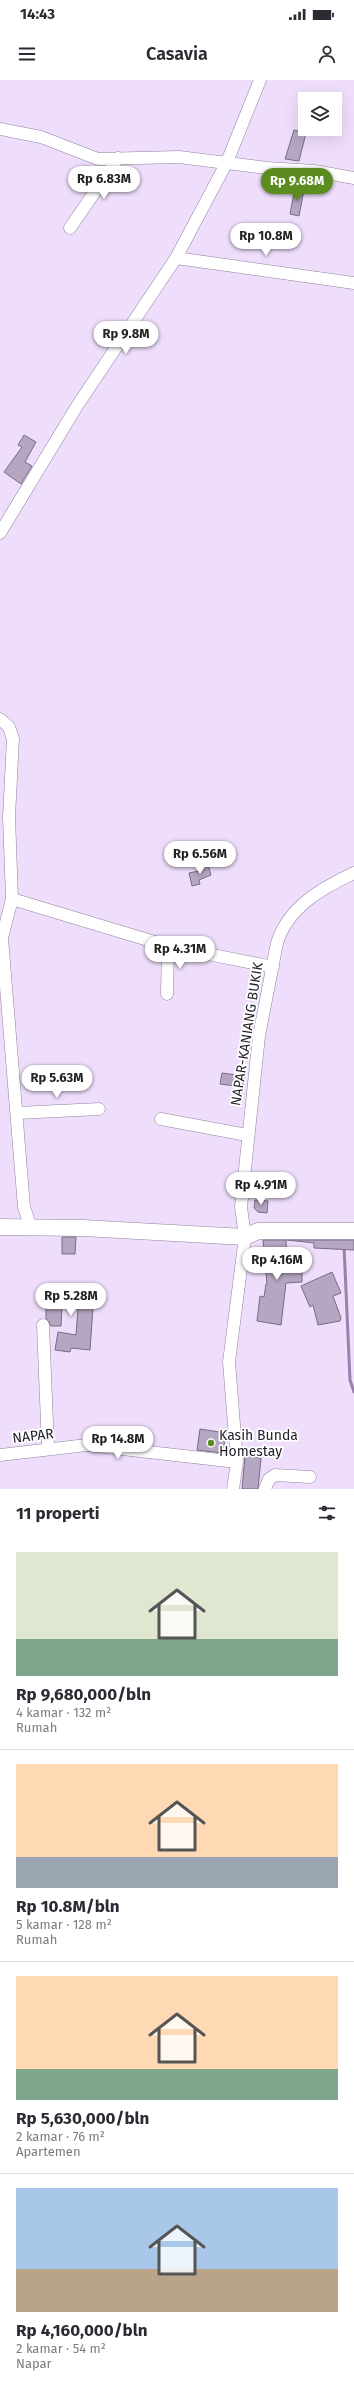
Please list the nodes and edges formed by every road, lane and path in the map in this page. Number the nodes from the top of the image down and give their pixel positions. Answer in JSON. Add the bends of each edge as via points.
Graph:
{"nodes":[{"id":1,"x":260,"y":80,"type":"edge"},
{"id":2,"x":0,"y":129,"type":"edge"},
{"id":3,"x":118,"y":158,"type":"junction"},
{"id":4,"x":227,"y":162,"type":"junction"},
{"id":5,"x":354,"y":178,"type":"edge"},
{"id":6,"x":70,"y":228,"type":"dead end"},
{"id":7,"x":176,"y":258,"type":"junction"},
{"id":8,"x":354,"y":283,"type":"edge"},
{"id":9,"x":0,"y":533,"type":"edge"},
{"id":10,"x":0,"y":719,"type":"edge"},
{"id":11,"x":354,"y":873,"type":"edge"},
{"id":12,"x":12,"y":899,"type":"junction"},
{"id":13,"x":168,"y":946,"type":"junction"},
{"id":14,"x":273,"y":966,"type":"junction"},
{"id":15,"x":167,"y":994,"type":"dead end"},
{"id":16,"x":99,"y":1109,"type":"dead end"},
{"id":17,"x":17,"y":1113,"type":"junction"},
{"id":18,"x":161,"y":1119,"type":"dead end"},
{"id":19,"x":247,"y":1135,"type":"junction"},
{"id":20,"x":0,"y":1227,"type":"edge"},
{"id":21,"x":31,"y":1228,"type":"junction"},
{"id":22,"x":354,"y":1232,"type":"edge"},
{"id":23,"x":245,"y":1237,"type":"junction"},
{"id":24,"x":43,"y":1325,"type":"dead end"},
{"id":25,"x":48,"y":1448,"type":"junction"},
{"id":26,"x":0,"y":1456,"type":"edge"},
{"id":27,"x":237,"y":1462,"type":"junction"},
{"id":28,"x":310,"y":1477,"type":"dead end"},
{"id":29,"x":233,"y":1489,"type":"edge"},
{"id":30,"x":266,"y":1489,"type":"edge"}],
"edges":[{"from":1,"to":4,"type":"street"},
{"from":2,"to":3,"type":"street","via":[[42,137],[98,159]]},
{"from":3,"to":4,"type":"street","via":[[179,157]]},
{"from":3,"to":6,"type":"street"},
{"from":4,"to":5,"type":"street","via":[[315,171]]},
{"from":4,"to":7,"type":"street"},
{"from":7,"to":8,"type":"street"},
{"from":7,"to":9,"type":"street","via":[[77,406]]},
{"from":10,"to":12,"type":"street","via":[[9,727],[12,739],[9,816]]},
{"from":11,"to":14,"type":"street","name":"NAPAR-KANIANG BUKIK","via":[[306,901],[289,918],[281,932]]},
{"from":12,"to":13,"type":"street"},
{"from":12,"to":17,"type":"street","via":[[2,938]]},
{"from":13,"to":14,"type":"street"},
{"from":13,"to":15,"type":"street"},
{"from":14,"to":19,"type":"street","name":"NAPAR-KANIANG BUKIK","via":[[259,1036]]},
{"from":16,"to":17,"type":"street"},
{"from":17,"to":21,"type":"street","via":[[24,1207]]},
{"from":18,"to":19,"type":"street"},
{"from":19,"to":23,"type":"street","name":"NAPAR-KANIANG BUKIK","via":[[240,1207]]},
{"from":20,"to":21,"type":"main road"},
{"from":21,"to":23,"type":"main road"},
{"from":22,"to":23,"type":"main road","via":[[258,1231]]},
{"from":23,"to":27,"type":"street","via":[[229,1362]]},
{"from":24,"to":25,"type":"street"},
{"from":25,"to":26,"type":"street","name":"NAPAR"},
{"from":25,"to":27,"type":"street","name":"NAPAR","via":[[106,1446],[163,1455]]},
{"from":27,"to":29,"type":"street"},
{"from":28,"to":30,"type":"street","via":[[275,1475],[269,1479]]}]}
